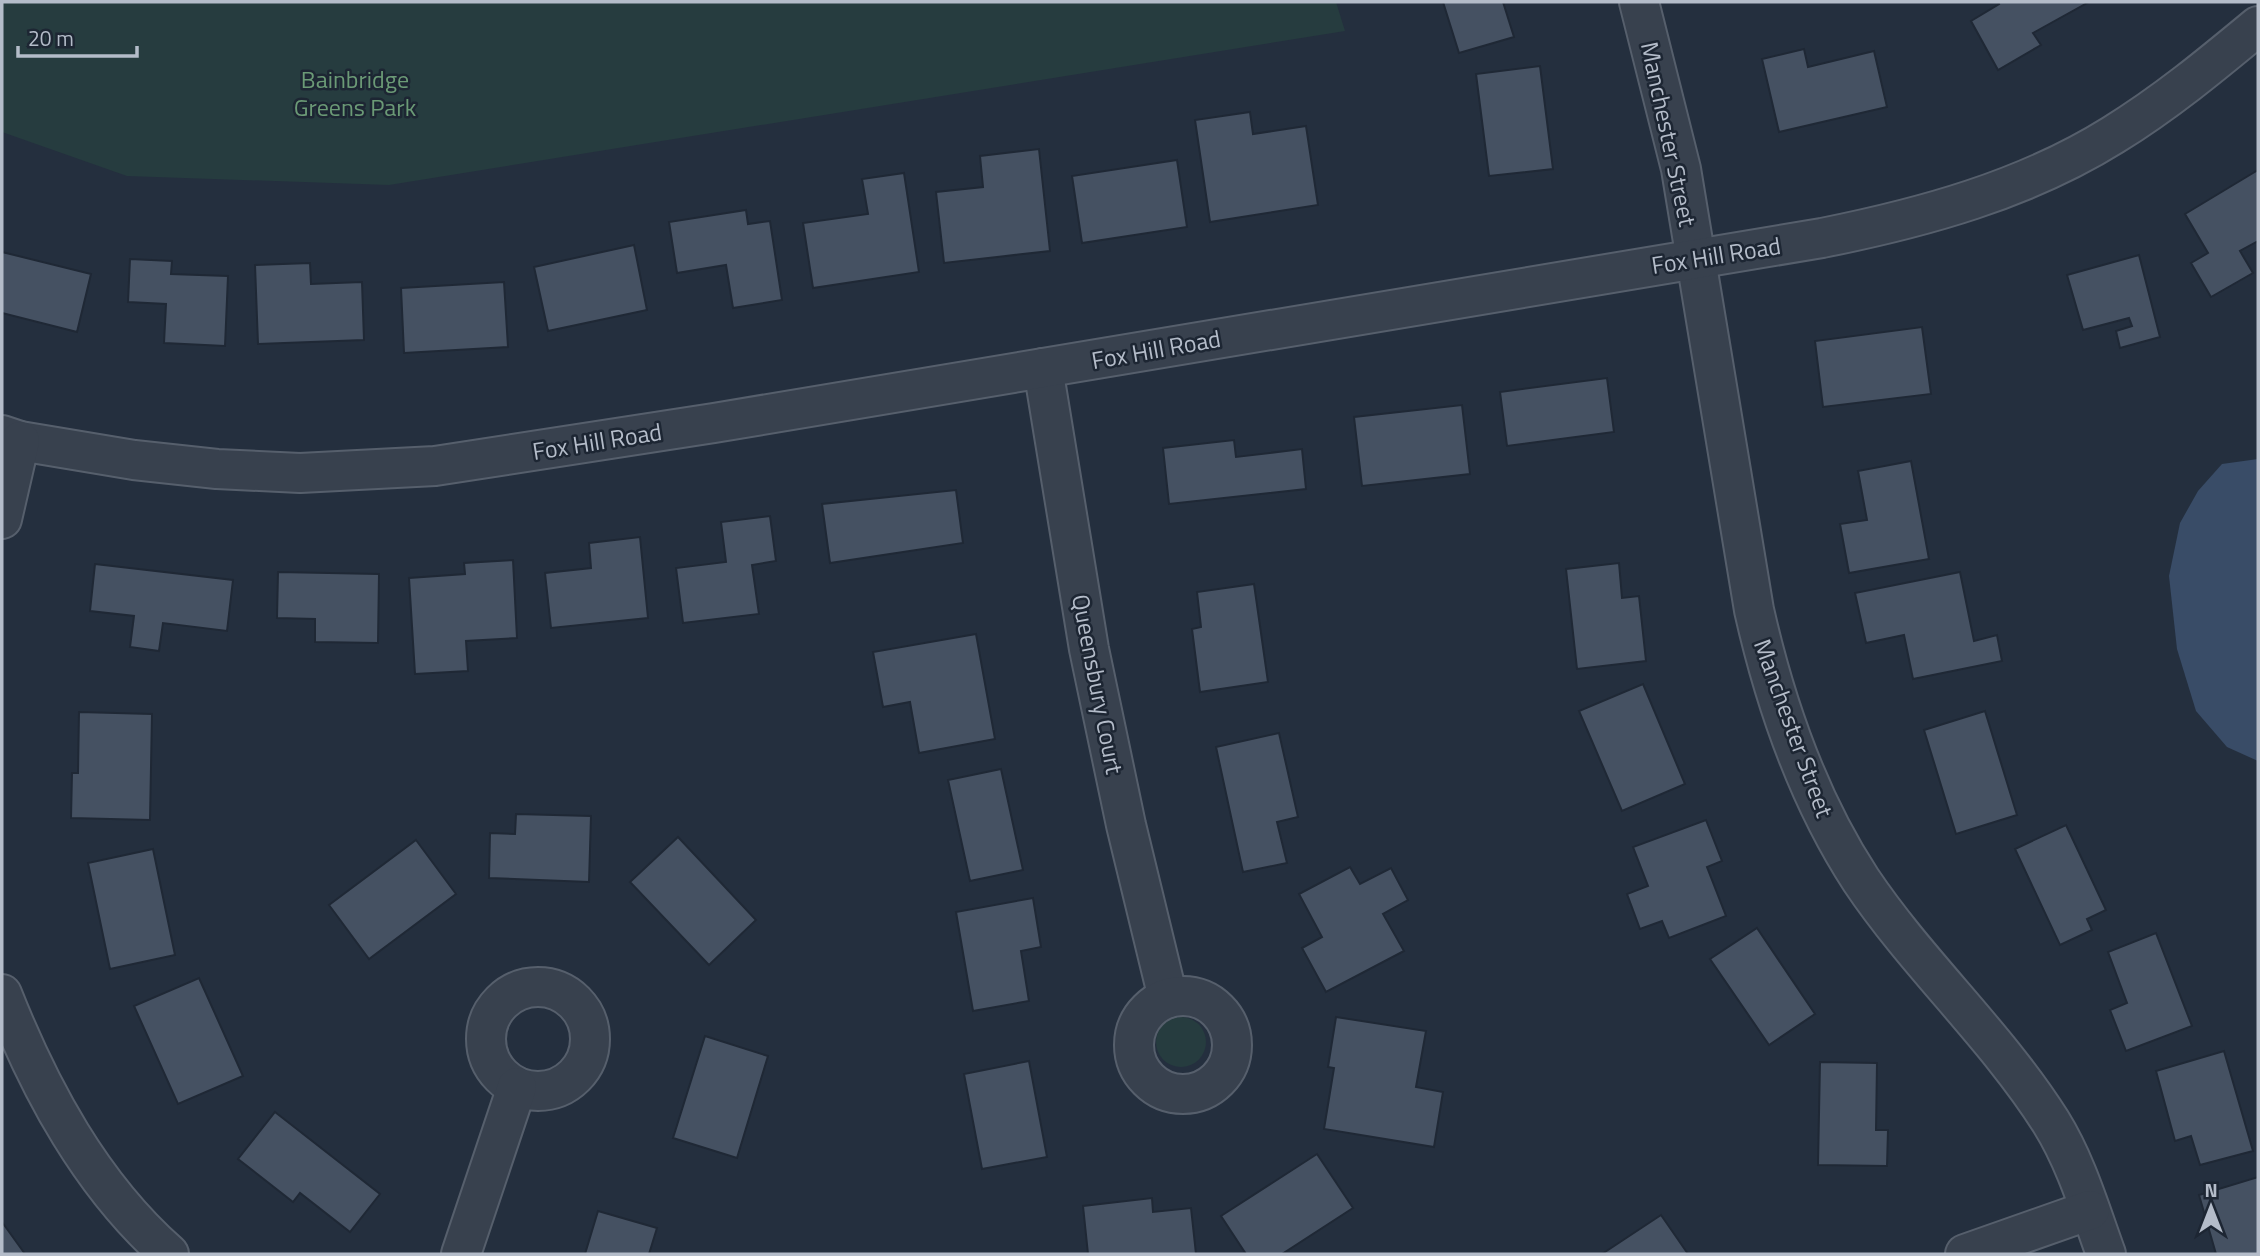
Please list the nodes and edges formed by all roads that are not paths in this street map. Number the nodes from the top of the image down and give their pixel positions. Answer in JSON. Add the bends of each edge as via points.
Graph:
{"nodes":[{"id":1,"x":1639,"y":2,"type":"edge"},
{"id":2,"x":2258,"y":26,"type":"edge"},
{"id":3,"x":1696,"y":259,"type":"junction"},
{"id":4,"x":1043,"y":368,"type":"junction"},
{"id":5,"x":11,"y":438,"type":"edge"},
{"id":6,"x":2,"y":519,"type":"edge"},
{"id":7,"x":2,"y":994,"type":"edge"},
{"id":8,"x":1168,"y":998,"type":"dead end"},
{"id":9,"x":517,"y":1087,"type":"dead end"},
{"id":10,"x":2090,"y":1210,"type":"junction"},
{"id":11,"x":169,"y":1254,"type":"edge"},
{"id":12,"x":461,"y":1254,"type":"edge"},
{"id":13,"x":1965,"y":1254,"type":"edge"},
{"id":14,"x":2106,"y":1254,"type":"edge"}],
"edges":[{"from":1,"to":3,"type":"street","name":"Manchester Street","via":[[1681,169]]},
{"from":2,"to":3,"type":"street","name":"Fox Hill Road","via":[[2182,88],[2112,136],[2056,166],[1972,200],[1894,223]]},
{"from":3,"to":4,"type":"street","name":"Fox Hill Road"},
{"from":3,"to":10,"type":"street","name":"Manchester Street","via":[[1766,667],[1815,798],[1861,879],[1923,961],[1999,1049],[2052,1123]]},
{"from":4,"to":5,"type":"street","name":"Fox Hill Road","via":[[435,466],[300,472],[217,468],[134,460]]},
{"from":4,"to":8,"type":"street","name":"Queensbury Court","via":[[1089,649]]},
{"from":5,"to":6,"type":"street"},
{"from":7,"to":11,"type":"street","via":[[60,1119],[104,1184]]},
{"from":9,"to":12,"type":"street"},
{"from":10,"to":13,"type":"street"},
{"from":10,"to":14,"type":"street","name":"Manchester Street"}]}
